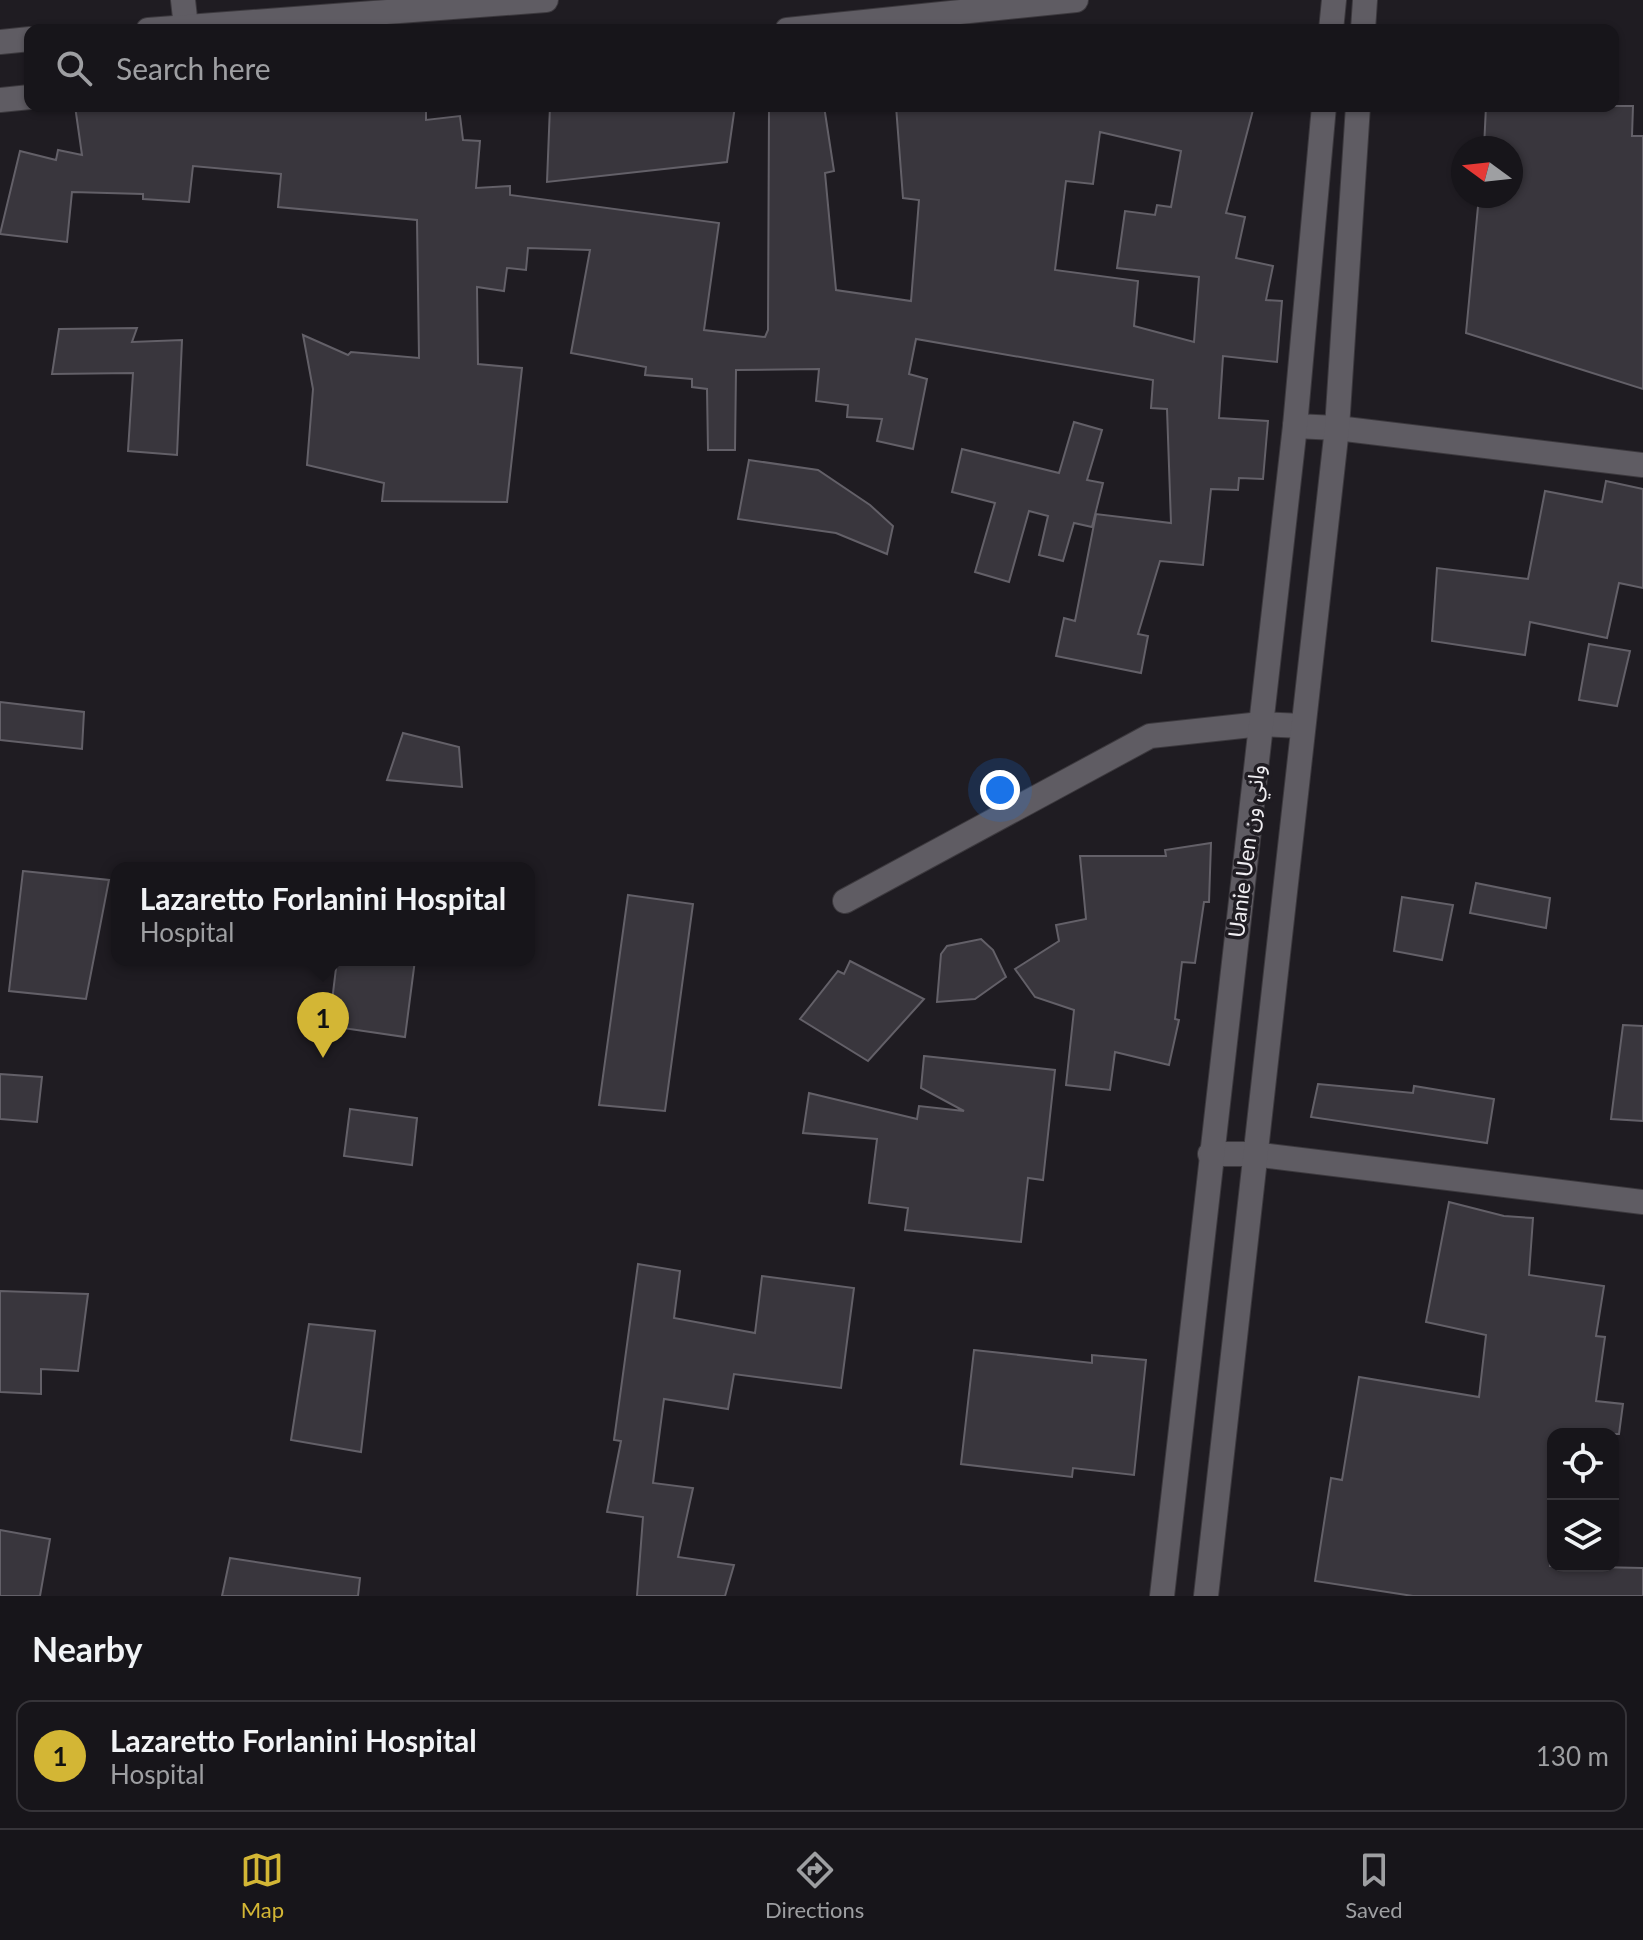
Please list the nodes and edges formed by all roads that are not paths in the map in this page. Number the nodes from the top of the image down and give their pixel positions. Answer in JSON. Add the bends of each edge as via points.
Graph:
{"nodes":[{"id":1,"x":183,"y":0,"type":"edge"},
{"id":2,"x":546,"y":0,"type":"edge"},
{"id":3,"x":1076,"y":0,"type":"edge"},
{"id":4,"x":1334,"y":0,"type":"edge"},
{"id":5,"x":1365,"y":0,"type":"edge"},
{"id":6,"x":375,"y":6,"type":"edge"},
{"id":7,"x":186,"y":24,"type":"edge"},
{"id":8,"x":213,"y":24,"type":"edge"},
{"id":9,"x":845,"y":24,"type":"edge"},
{"id":10,"x":1332,"y":24,"type":"edge"},
{"id":11,"x":1363,"y":24,"type":"edge"},
{"id":12,"x":24,"y":40,"type":"edge"},
{"id":13,"x":0,"y":42,"type":"edge"},
{"id":14,"x":24,"y":98,"type":"edge"},
{"id":15,"x":0,"y":100,"type":"edge"},
{"id":16,"x":1323,"y":112,"type":"edge"},
{"id":17,"x":1358,"y":112,"type":"edge"},
{"id":18,"x":1295,"y":426,"type":"junction"},
{"id":19,"x":1337,"y":428,"type":"junction"},
{"id":20,"x":1643,"y":465,"type":"edge"},
{"id":21,"x":1261,"y":724,"type":"junction"},
{"id":22,"x":1303,"y":726,"type":"junction"},
{"id":23,"x":845,"y":901,"type":"dead end"},
{"id":24,"x":1210,"y":1154,"type":"junction"},
{"id":25,"x":1253,"y":1154,"type":"junction"},
{"id":26,"x":1643,"y":1202,"type":"edge"},
{"id":27,"x":1162,"y":1596,"type":"edge"},
{"id":28,"x":1206,"y":1596,"type":"edge"}],
"edges":[{"from":1,"to":7,"type":"street"},
{"from":2,"to":6,"type":"street"},
{"from":3,"to":9,"type":"street"},
{"from":4,"to":10,"type":"street"},
{"from":5,"to":11,"type":"street"},
{"from":6,"to":8,"type":"street"},
{"from":12,"to":13,"type":"street"},
{"from":14,"to":15,"type":"street"},
{"from":16,"to":18,"type":"street","name":"Uanie Uen واني ون"},
{"from":17,"to":19,"type":"street","name":"Uanie Uen واني ون"},
{"from":18,"to":19,"type":"street"},
{"from":18,"to":21,"type":"street","name":"Uanie Uen واني ون"},
{"from":19,"to":20,"type":"street"},
{"from":19,"to":22,"type":"street","name":"Uanie Uen واني ون"},
{"from":21,"to":22,"type":"street"},
{"from":21,"to":23,"type":"street","via":[[1150,736]]},
{"from":21,"to":24,"type":"street","name":"Uanie Uen واني ون"},
{"from":22,"to":25,"type":"street","name":"Uanie Uen واني ون"},
{"from":24,"to":25,"type":"street"},
{"from":24,"to":27,"type":"street","name":"Uanie Uen واني ون"},
{"from":25,"to":26,"type":"street"},
{"from":25,"to":28,"type":"street","name":"Uanie Uen واني ون"}]}
